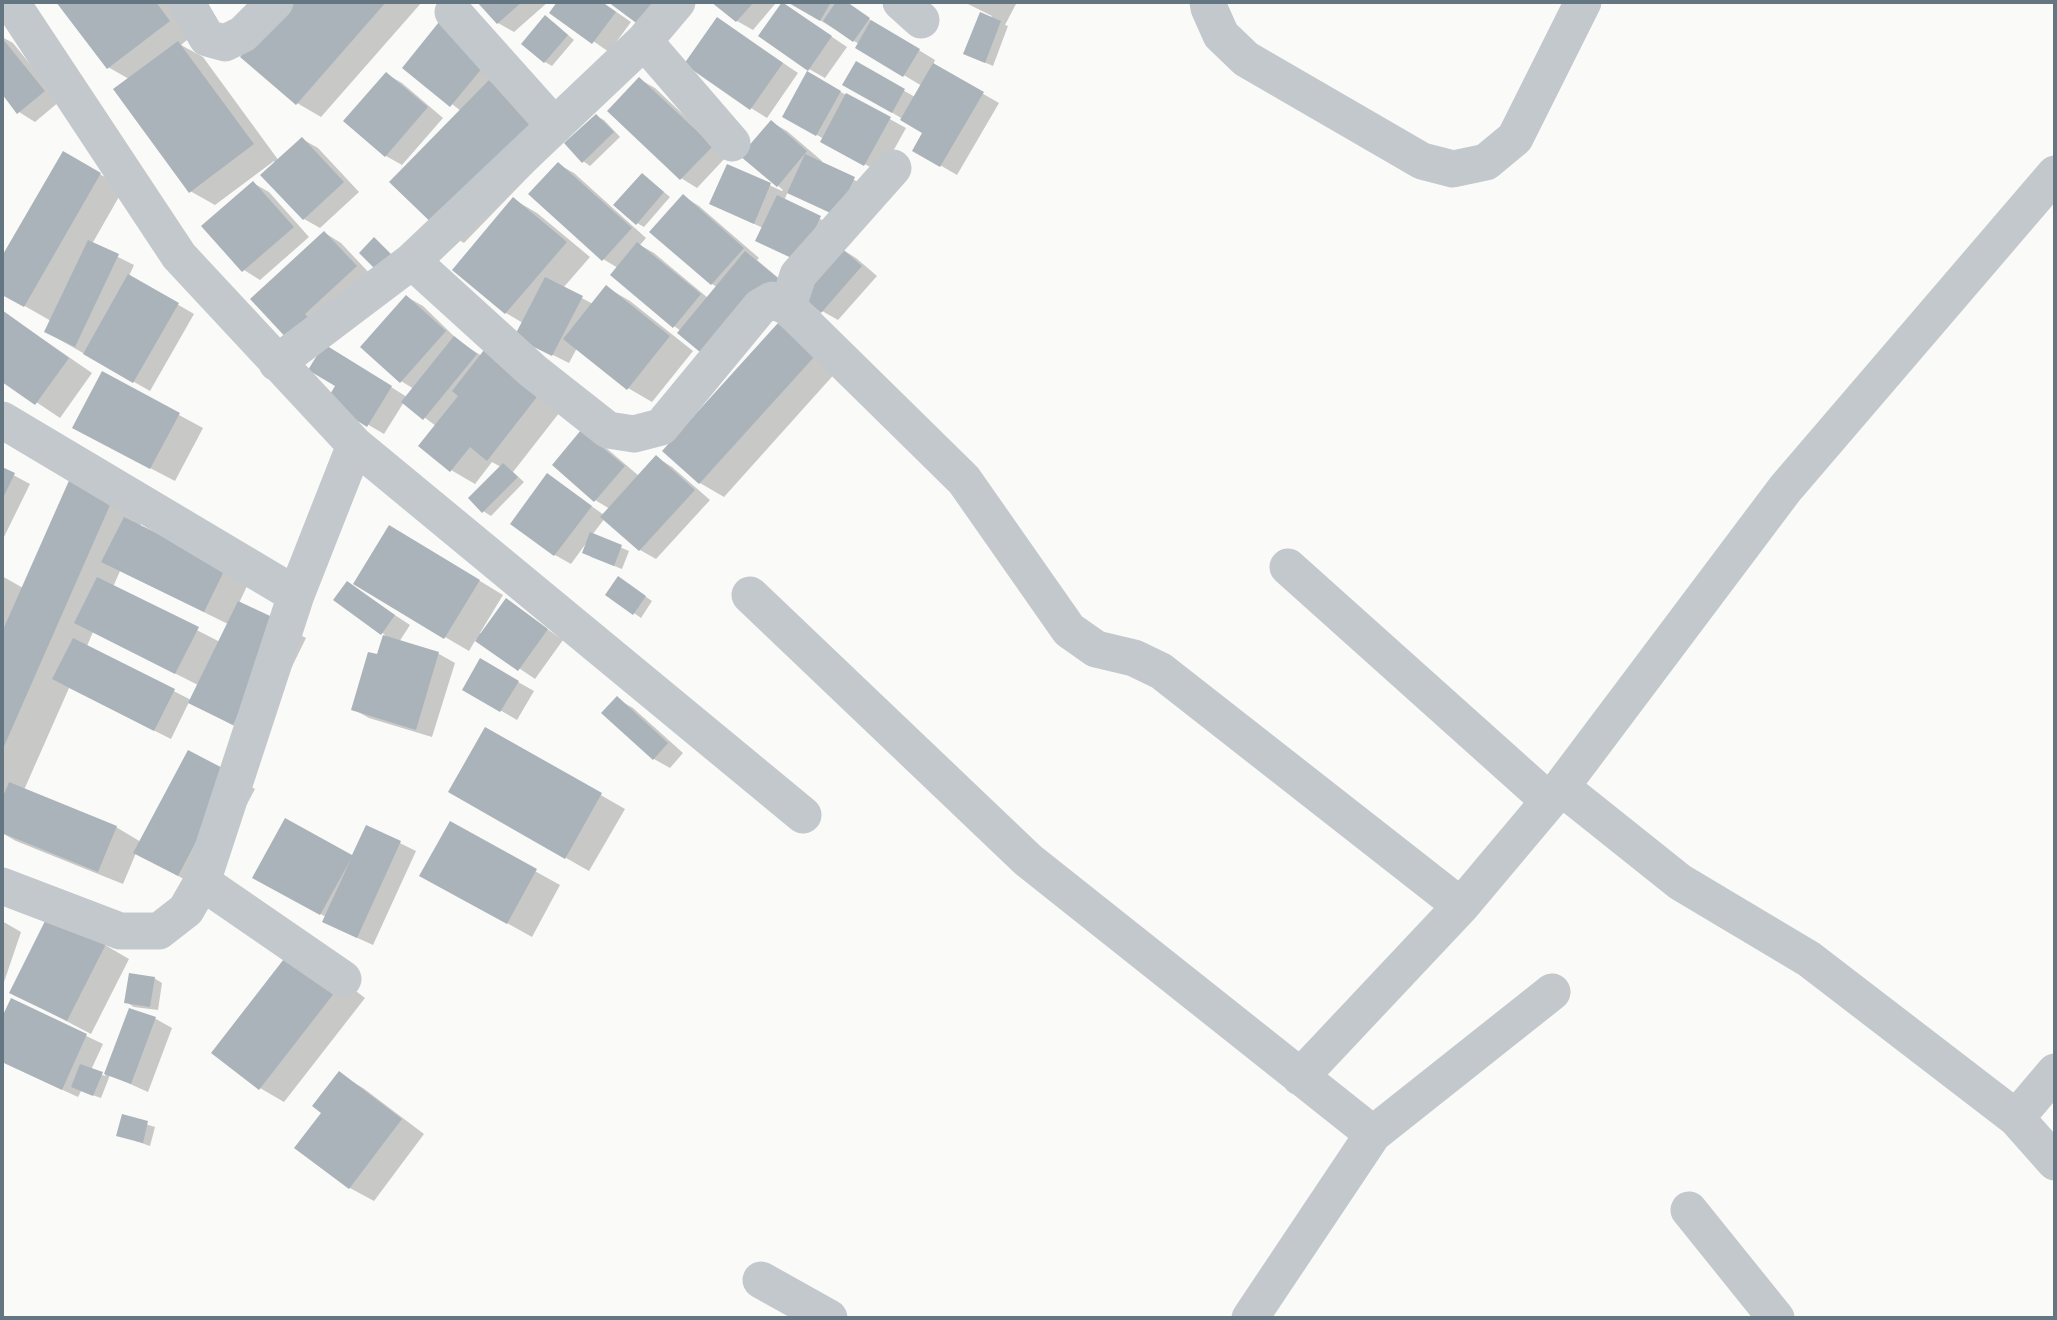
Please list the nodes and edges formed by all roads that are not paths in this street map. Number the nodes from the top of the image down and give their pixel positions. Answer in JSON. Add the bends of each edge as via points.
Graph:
{"nodes":[{"id":1,"x":11,"y":2,"type":"edge"},
{"id":2,"x":186,"y":2,"type":"edge"},
{"id":3,"x":275,"y":2,"type":"edge"},
{"id":4,"x":677,"y":2,"type":"edge"},
{"id":5,"x":1209,"y":2,"type":"edge"},
{"id":6,"x":1583,"y":2,"type":"edge"},
{"id":7,"x":453,"y":12,"type":"dead end"},
{"id":8,"x":644,"y":41,"type":"junction"},
{"id":9,"x":555,"y":125,"type":"junction"},
{"id":10,"x":732,"y":143,"type":"dead end"},
{"id":11,"x":893,"y":168,"type":"dead end"},
{"id":12,"x":2055,"y":174,"type":"edge"},
{"id":13,"x":412,"y":261,"type":"junction"},
{"id":14,"x":788,"y":307,"type":"junction"},
{"id":15,"x":277,"y":363,"type":"junction"},
{"id":16,"x":2,"y":420,"type":"edge"},
{"id":17,"x":355,"y":445,"type":"junction"},
{"id":18,"x":1287,"y":567,"type":"dead end"},
{"id":19,"x":296,"y":595,"type":"junction"},
{"id":20,"x":750,"y":595,"type":"dead end"},
{"id":21,"x":1555,"y":793,"type":"junction"},
{"id":22,"x":803,"y":815,"type":"dead end"},
{"id":23,"x":202,"y":882,"type":"junction"},
{"id":24,"x":2,"y":886,"type":"edge"},
{"id":25,"x":1461,"y":906,"type":"junction"},
{"id":26,"x":343,"y":979,"type":"dead end"},
{"id":27,"x":1552,"y":992,"type":"dead end"},
{"id":28,"x":2055,"y":1072,"type":"edge"},
{"id":29,"x":1300,"y":1077,"type":"junction"},
{"id":30,"x":2016,"y":1118,"type":"junction"},
{"id":31,"x":1373,"y":1134,"type":"junction"},
{"id":32,"x":2055,"y":1163,"type":"edge"},
{"id":33,"x":1689,"y":1210,"type":"dead end"},
{"id":34,"x":761,"y":1280,"type":"dead end"},
{"id":35,"x":829,"y":1318,"type":"edge"},
{"id":36,"x":1251,"y":1318,"type":"edge"},
{"id":37,"x":1776,"y":1318,"type":"edge"}],
"edges":[{"from":1,"to":15,"type":"street","via":[[179,256]]},
{"from":2,"to":3,"type":"street","via":[[207,38],[225,43],[243,34]]},
{"from":4,"to":8,"type":"street"},
{"from":5,"to":6,"type":"street","via":[[1221,35],[1246,59],[1422,161],[1452,169],[1486,162],[1515,138]]},
{"from":7,"to":9,"type":"street"},
{"from":8,"to":9,"type":"street"},
{"from":8,"to":10,"type":"street"},
{"from":9,"to":13,"type":"street"},
{"from":11,"to":14,"type":"street","via":[[798,275]]},
{"from":12,"to":21,"type":"street","via":[[1785,489]]},
{"from":13,"to":14,"type":"street","via":[[544,380],[608,430],[634,434],[661,427],[760,307],[772,300]]},
{"from":13,"to":15,"type":"street"},
{"from":14,"to":25,"type":"street","via":[[964,480],[1069,630],[1096,649],[1134,658],[1161,671]]},
{"from":15,"to":17,"type":"street"},
{"from":16,"to":19,"type":"street"},
{"from":17,"to":19,"type":"street"},
{"from":17,"to":22,"type":"street"},
{"from":18,"to":21,"type":"street"},
{"from":19,"to":23,"type":"street"},
{"from":20,"to":29,"type":"street","via":[[1028,860]]},
{"from":21,"to":25,"type":"street"},
{"from":21,"to":30,"type":"street","via":[[1680,882],[1809,958]]},
{"from":23,"to":24,"type":"street","via":[[186,910],[159,931],[120,931]]},
{"from":23,"to":26,"type":"street"},
{"from":25,"to":29,"type":"street"},
{"from":27,"to":31,"type":"street"},
{"from":28,"to":30,"type":"street"},
{"from":29,"to":31,"type":"street"},
{"from":30,"to":32,"type":"street"},
{"from":31,"to":36,"type":"street"},
{"from":33,"to":37,"type":"street"},
{"from":34,"to":35,"type":"street"}]}
